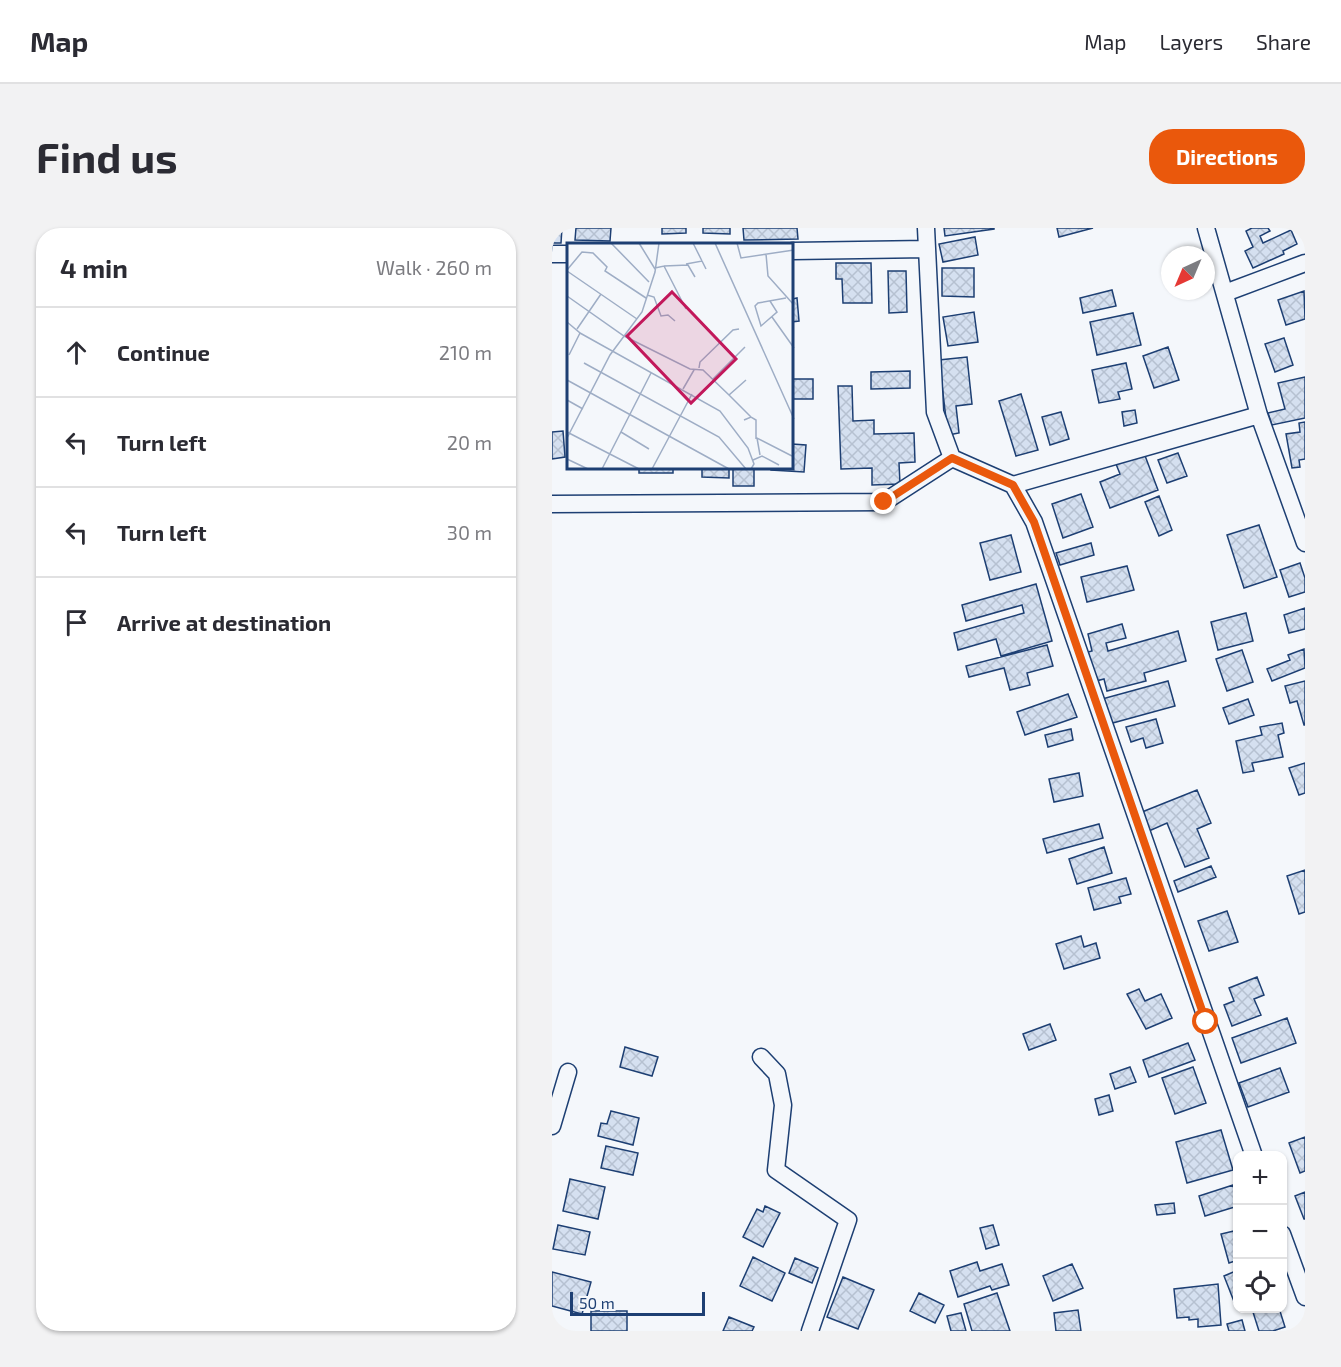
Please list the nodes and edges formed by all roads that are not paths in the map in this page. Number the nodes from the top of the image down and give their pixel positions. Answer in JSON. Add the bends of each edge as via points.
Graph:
{"nodes":[{"id":1,"x":926,"y":228,"type":"edge"},
{"id":2,"x":1206,"y":228,"type":"edge"},
{"id":3,"x":927,"y":249,"type":"junction"},
{"id":4,"x":794,"y":251,"type":"edge"},
{"id":5,"x":1305,"y":263,"type":"edge"},
{"id":6,"x":1225,"y":293,"type":"junction"},
{"id":7,"x":1259,"y":415,"type":"junction"},
{"id":8,"x":952,"y":458,"type":"junction"},
{"id":9,"x":1013,"y":485,"type":"junction"},
{"id":10,"x":552,"y":504,"type":"edge"},
{"id":11,"x":1305,"y":543,"type":"edge"},
{"id":12,"x":761,"y":1057,"type":"dead end"},
{"id":13,"x":568,"y":1072,"type":"dead end"},
{"id":14,"x":552,"y":1126,"type":"edge"},
{"id":15,"x":1253,"y":1151,"type":"edge"},
{"id":16,"x":1287,"y":1248,"type":"edge"},
{"id":17,"x":1305,"y":1297,"type":"edge"},
{"id":18,"x":810,"y":1331,"type":"edge"}],
"edges":[{"from":1,"to":3,"type":"street"},
{"from":2,"to":6,"type":"street"},
{"from":3,"to":4,"type":"street"},
{"from":3,"to":8,"type":"street","via":[[935,412]]},
{"from":5,"to":6,"type":"street"},
{"from":6,"to":7,"type":"street"},
{"from":7,"to":9,"type":"street"},
{"from":7,"to":11,"type":"street"},
{"from":8,"to":9,"type":"street"},
{"from":8,"to":10,"type":"street","via":[[884,502]]},
{"from":9,"to":15,"type":"street","via":[[1034,522]]},
{"from":12,"to":18,"type":"street","via":[[777,1074],[783,1105],[776,1170],[848,1220]]},
{"from":13,"to":14,"type":"street"},
{"from":16,"to":17,"type":"street"}]}
